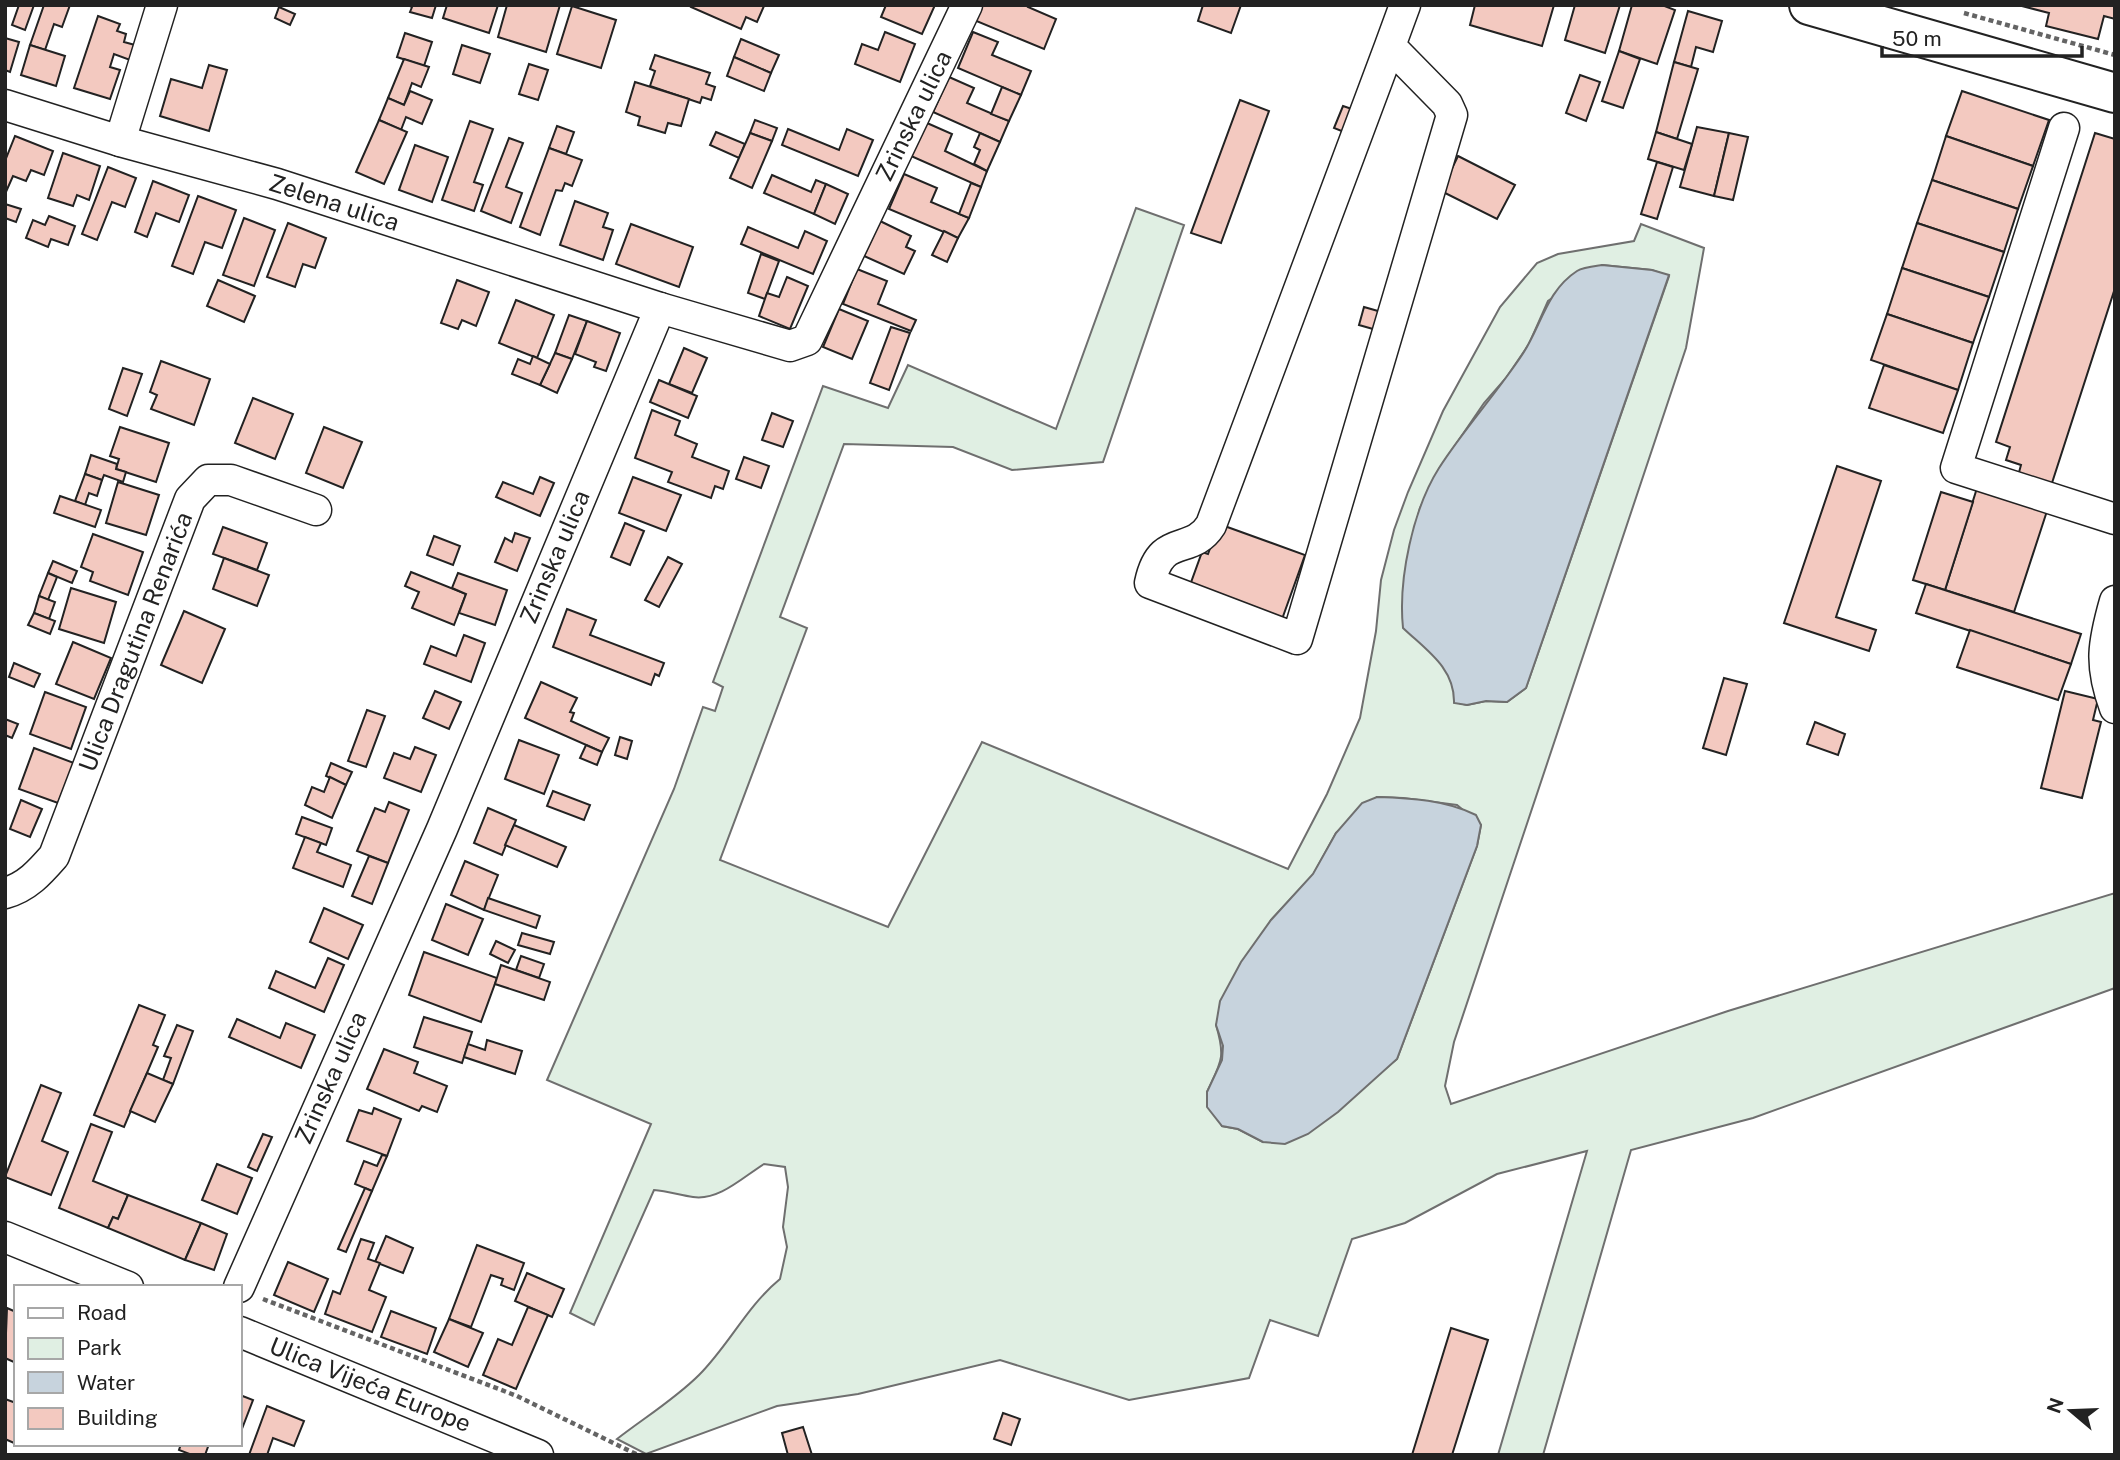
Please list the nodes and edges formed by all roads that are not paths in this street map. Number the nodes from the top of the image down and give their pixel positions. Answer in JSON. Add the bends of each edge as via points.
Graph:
{"nodes":[{"id":1,"x":162,"y":5,"type":"edge"},
{"id":2,"x":967,"y":5,"type":"edge"},
{"id":3,"x":1405,"y":5,"type":"edge"},
{"id":4,"x":1809,"y":5,"type":"edge"},
{"id":5,"x":1390,"y":46,"type":"junction"},
{"id":6,"x":2115,"y":93,"type":"edge"},
{"id":7,"x":5,"y":105,"type":"edge"},
{"id":8,"x":2064,"y":128,"type":"dead end"},
{"id":9,"x":120,"y":141,"type":"junction"},
{"id":10,"x":660,"y":308,"type":"junction"},
{"id":11,"x":316,"y":510,"type":"dead end"},
{"id":12,"x":2115,"y":519,"type":"edge"},
{"id":13,"x":2115,"y":601,"type":"edge"},
{"id":14,"x":2115,"y":708,"type":"edge"},
{"id":15,"x":5,"y":893,"type":"edge"},
{"id":16,"x":5,"y":1237,"type":"edge"},
{"id":17,"x":123,"y":1285,"type":"edge"},
{"id":18,"x":245,"y":1291,"type":"edge"},
{"id":19,"x":242,"y":1333,"type":"edge"},
{"id":20,"x":538,"y":1455,"type":"edge"}],
"edges":[{"from":1,"to":9,"type":"street"},
{"from":2,"to":10,"type":"street","name":"Zrinska ulica","via":[[807,340],[790,346]]},
{"from":3,"to":5,"type":"street"},
{"from":4,"to":6,"type":"main road"},
{"from":5,"to":5,"type":"street","via":[[1447,104],[1452,115],[1297,639],[1150,583],[1162,553],[1205,534],[1211,525]]},
{"from":7,"to":9,"type":"street","name":"Zelena ulica"},
{"from":8,"to":12,"type":"street","via":[[1956,468]]},
{"from":9,"to":10,"type":"street","name":"Zelena ulica","via":[[277,184]]},
{"from":10,"to":18,"type":"street","name":"Zrinska ulica"},
{"from":11,"to":15,"type":"street","name":"Ulica Dragutina Renarića","via":[[230,480],[208,480],[190,499],[54,856],[36,877]]},
{"from":13,"to":14,"type":"street","via":[[2103,665]]},
{"from":16,"to":17,"type":"street"},
{"from":19,"to":20,"type":"street","name":"Ulica Vijeća Europe"}]}
